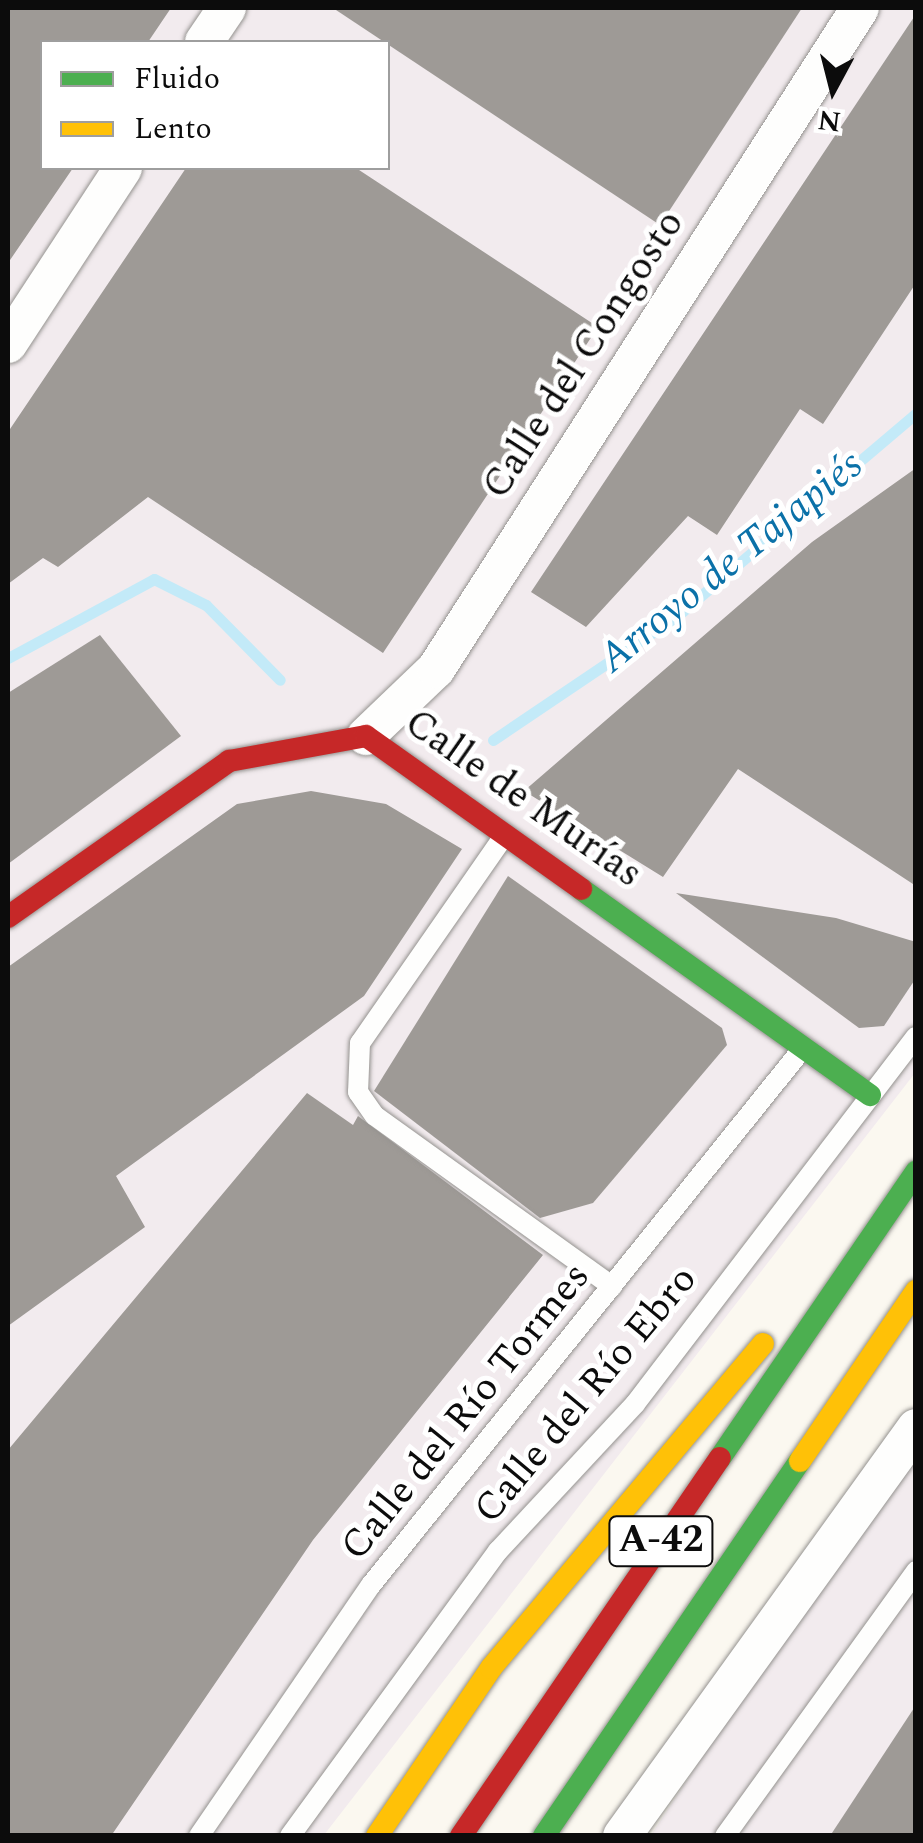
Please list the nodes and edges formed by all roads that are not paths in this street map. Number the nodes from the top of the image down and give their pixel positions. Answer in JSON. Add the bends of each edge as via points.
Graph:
{"nodes":[{"id":1,"x":227,"y":8,"type":"edge"},
{"id":2,"x":860,"y":8,"type":"edge"},
{"id":3,"x":205,"y":40,"type":"edge"},
{"id":4,"x":122,"y":170,"type":"edge"},
{"id":5,"x":8,"y":344,"type":"edge"},
{"id":6,"x":366,"y":736,"type":"junction"},
{"id":7,"x":505,"y":834,"type":"junction"},
{"id":8,"x":8,"y":916,"type":"edge"},
{"id":9,"x":916,"y":1036,"type":"edge"},
{"id":10,"x":805,"y":1046,"type":"junction"},
{"id":11,"x":870,"y":1096,"type":"junction"},
{"id":12,"x":916,"y":1172,"type":"edge"},
{"id":13,"x":860,"y":1247,"type":"junction"},
{"id":14,"x":612,"y":1286,"type":"junction"},
{"id":15,"x":916,"y":1291,"type":"edge"},
{"id":16,"x":916,"y":1302,"type":"edge"},
{"id":17,"x":891,"y":1327,"type":"junction"},
{"id":18,"x":916,"y":1428,"type":"edge"},
{"id":19,"x":916,"y":1571,"type":"edge"},
{"id":20,"x":313,"y":1802,"type":"junction"},
{"id":21,"x":199,"y":1836,"type":"edge"},
{"id":22,"x":290,"y":1836,"type":"edge"},
{"id":23,"x":313,"y":1836,"type":"edge"},
{"id":24,"x":376,"y":1836,"type":"edge"},
{"id":25,"x":460,"y":1836,"type":"edge"},
{"id":26,"x":544,"y":1836,"type":"edge"},
{"id":27,"x":622,"y":1836,"type":"edge"},
{"id":28,"x":725,"y":1836,"type":"edge"}],
"edges":[{"from":1,"to":3,"type":"street"},
{"from":2,"to":6,"type":"street","name":"Calle del Congosto","via":[[436,669]]},
{"from":4,"to":5,"type":"street"},
{"from":6,"to":7,"type":"main road","name":"Calle de Murías"},
{"from":6,"to":8,"type":"main road","name":"Calle de Murías","via":[[229,761]]},
{"from":7,"to":10,"type":"main road","name":"Calle de Murías"},
{"from":7,"to":14,"type":"lane","via":[[360,1043],[358,1092],[375,1116]]},
{"from":9,"to":11,"type":"lane","name":"Calle del Río Ebro"},
{"from":10,"to":11,"type":"main road","name":"Calle de Murías"},
{"from":10,"to":14,"type":"lane","name":"Calle del Río Tormes"},
{"from":11,"to":20,"type":"lane","name":"Calle del Río Ebro","via":[[635,1404],[498,1552]]},
{"from":12,"to":13,"type":"main road","number":"A-42"},
{"from":13,"to":24,"type":"main road","via":[[714,1396],[491,1668]]},
{"from":13,"to":25,"type":"main road","number":"A-42"},
{"from":14,"to":21,"type":"lane","name":"Calle del Río Tormes","via":[[371,1585]]},
{"from":15,"to":17,"type":"main road","number":"A-42"},
{"from":16,"to":17,"type":"main road"},
{"from":17,"to":26,"type":"main road","number":"A-42"},
{"from":18,"to":27,"type":"street"},
{"from":19,"to":28,"type":"lane"},
{"from":20,"to":22,"type":"lane","name":"Calle del Río Ebro"},
{"from":20,"to":23,"type":"lane"}]}
